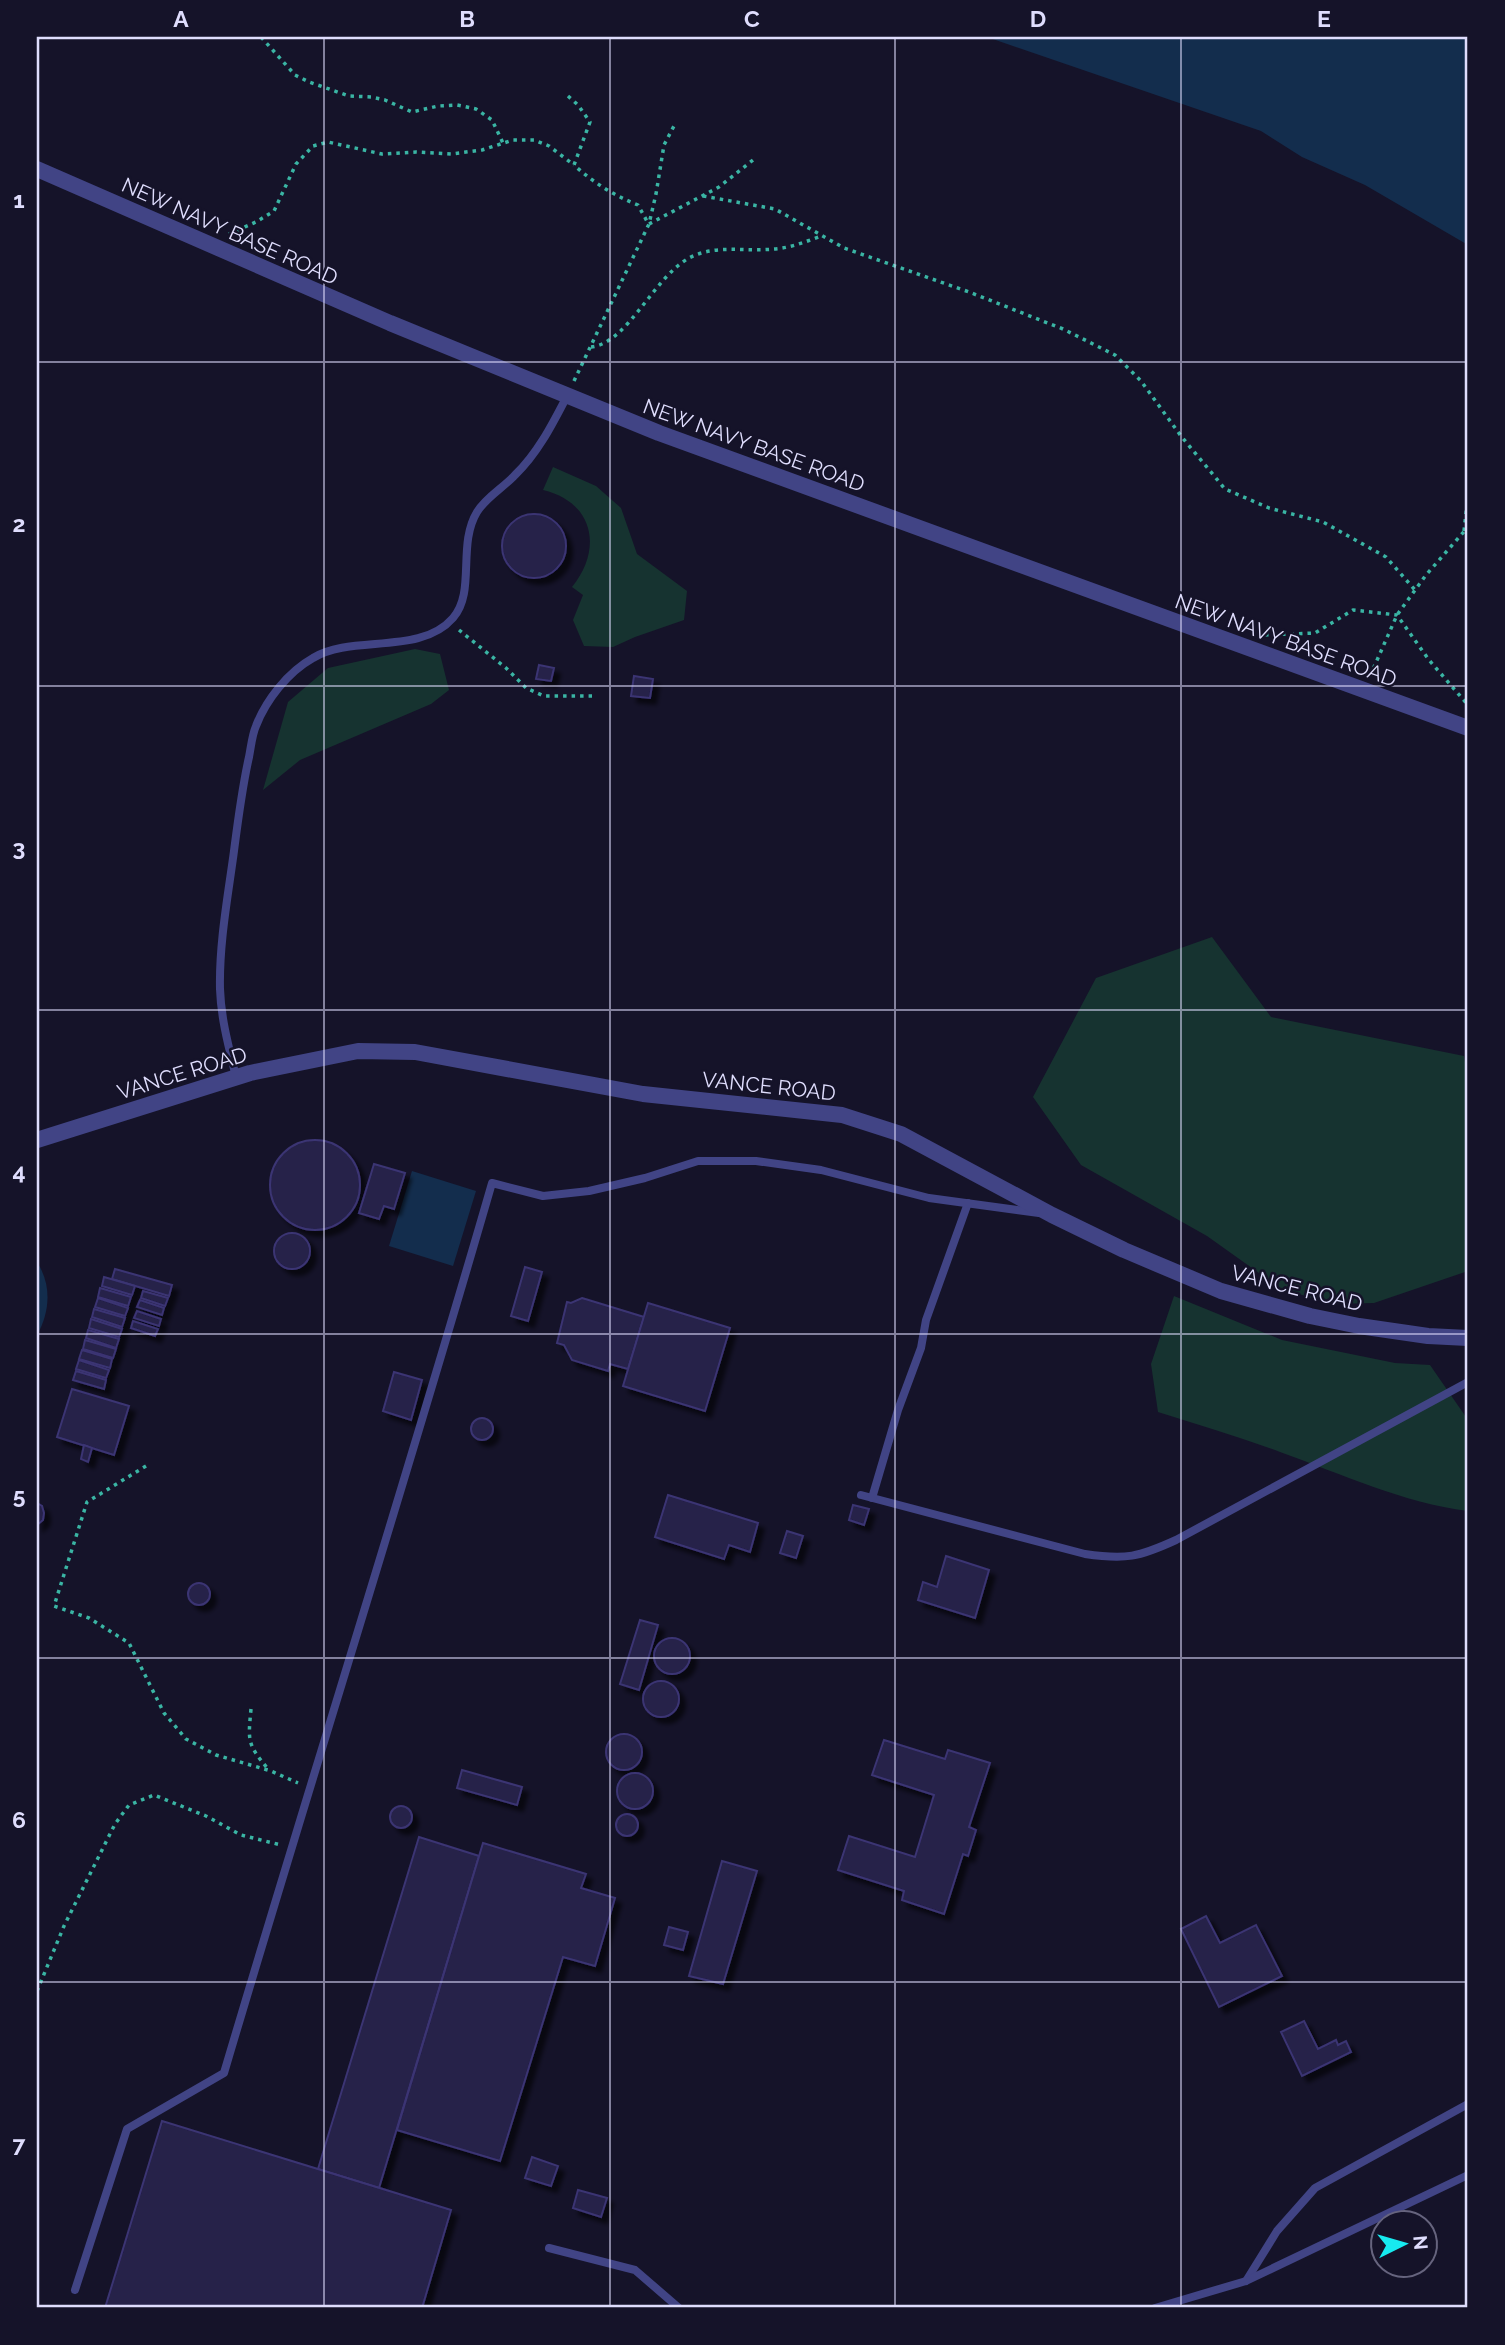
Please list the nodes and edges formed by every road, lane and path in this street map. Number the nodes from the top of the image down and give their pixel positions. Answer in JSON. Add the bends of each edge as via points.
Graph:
{"nodes":[{"id":1,"x":261,"y":37,"type":"edge"},
{"id":2,"x":568,"y":96,"type":"dead end"},
{"id":3,"x":675,"y":124,"type":"dead end"},
{"id":4,"x":503,"y":143,"type":"junction"},
{"id":5,"x":753,"y":160,"type":"dead end"},
{"id":6,"x":574,"y":165,"type":"junction"},
{"id":7,"x":37,"y":169,"type":"edge"},
{"id":8,"x":704,"y":196,"type":"junction"},
{"id":9,"x":649,"y":224,"type":"junction"},
{"id":10,"x":821,"y":236,"type":"junction"},
{"id":11,"x":207,"y":244,"type":"junction"},
{"id":12,"x":590,"y":347,"type":"junction"},
{"id":13,"x":567,"y":396,"type":"junction"},
{"id":14,"x":1468,"y":495,"type":"edge"},
{"id":15,"x":1468,"y":527,"type":"edge"},
{"id":16,"x":1464,"y":533,"type":"junction"},
{"id":17,"x":1415,"y":590,"type":"junction"},
{"id":18,"x":1396,"y":615,"type":"junction"},
{"id":19,"x":449,"y":622,"type":"junction"},
{"id":20,"x":1259,"y":635,"type":"dead end"},
{"id":21,"x":1363,"y":691,"type":"junction"},
{"id":22,"x":592,"y":696,"type":"dead end"},
{"id":23,"x":1468,"y":705,"type":"edge"},
{"id":24,"x":1468,"y":728,"type":"edge"},
{"id":25,"x":236,"y":1077,"type":"junction"},
{"id":26,"x":37,"y":1140,"type":"edge"},
{"id":27,"x":968,"y":1203,"type":"junction"},
{"id":28,"x":1052,"y":1215,"type":"junction"},
{"id":29,"x":1468,"y":1338,"type":"edge"},
{"id":30,"x":1468,"y":1382,"type":"edge"},
{"id":31,"x":146,"y":1466,"type":"dead end"},
{"id":32,"x":861,"y":1495,"type":"dead end"},
{"id":33,"x":872,"y":1498,"type":"junction"},
{"id":34,"x":251,"y":1709,"type":"dead end"},
{"id":35,"x":271,"y":1771,"type":"junction"},
{"id":36,"x":309,"y":1788,"type":"junction"},
{"id":37,"x":290,"y":1848,"type":"junction"},
{"id":38,"x":37,"y":1992,"type":"edge"},
{"id":39,"x":1468,"y":2104,"type":"edge"},
{"id":40,"x":1468,"y":2175,"type":"edge"},
{"id":41,"x":549,"y":2248,"type":"dead end"},
{"id":42,"x":1246,"y":2281,"type":"junction"},
{"id":43,"x":75,"y":2290,"type":"dead end"},
{"id":44,"x":679,"y":2308,"type":"edge"},
{"id":45,"x":1155,"y":2308,"type":"edge"}],
"edges":[{"from":1,"to":4,"type":"path","via":[[295,75],[309,82],[349,96],[385,100],[412,113],[457,105],[476,110],[492,120]]},
{"from":2,"to":6,"type":"path","via":[[590,122]]},
{"from":3,"to":9,"type":"path","via":[[664,145]]},
{"from":4,"to":6,"type":"path","via":[[534,140]]},
{"from":4,"to":11,"type":"path","via":[[451,154],[382,154],[328,142],[313,146],[296,164],[274,211]]},
{"from":5,"to":8,"type":"path"},
{"from":6,"to":9,"type":"path","via":[[594,183],[638,205]]},
{"from":7,"to":11,"type":"street","name":"NEW NAVY BASE ROAD"},
{"from":8,"to":9,"type":"path"},
{"from":8,"to":10,"type":"path","via":[[775,209]]},
{"from":9,"to":12,"type":"path"},
{"from":10,"to":12,"type":"path","via":[[775,249],[722,249],[690,258],[667,275],[614,338]]},
{"from":10,"to":17,"type":"path","via":[[1063,330],[1115,355],[1141,380],[1224,489],[1269,508],[1324,522],[1386,557]]},
{"from":11,"to":13,"type":"street","name":"NEW NAVY BASE ROAD"},
{"from":12,"to":13,"type":"path"},
{"from":13,"to":19,"type":"lane","via":[[540,445],[478,512],[468,535],[464,603]]},
{"from":13,"to":21,"type":"street","name":"NEW NAVY BASE ROAD"},
{"from":14,"to":16,"type":"path"},
{"from":15,"to":16,"type":"path"},
{"from":16,"to":17,"type":"path"},
{"from":17,"to":18,"type":"path"},
{"from":18,"to":20,"type":"path","via":[[1353,610],[1315,633]]},
{"from":18,"to":21,"type":"path"},
{"from":18,"to":23,"type":"path"},
{"from":19,"to":22,"type":"path","via":[[526,688],[544,696]]},
{"from":19,"to":25,"type":"lane","via":[[409,639],[313,657],[270,700],[255,727],[240,804],[220,988]]},
{"from":21,"to":24,"type":"street","name":"NEW NAVY BASE ROAD"},
{"from":25,"to":26,"type":"street","name":"VANCE ROAD"},
{"from":25,"to":28,"type":"street","name":"VANCE ROAD","via":[[358,1051],[415,1052],[643,1094],[842,1115],[901,1134]]},
{"from":27,"to":28,"type":"lane"},
{"from":27,"to":33,"type":"lane","via":[[926,1320]]},
{"from":27,"to":36,"type":"lane","via":[[929,1198],[821,1170],[756,1161],[698,1161],[589,1191],[543,1196],[492,1183]]},
{"from":28,"to":29,"type":"street","name":"VANCE ROAD","via":[[1124,1251],[1260,1303],[1359,1326]]},
{"from":30,"to":33,"type":"lane","via":[[1145,1554],[1114,1558],[1085,1554]]},
{"from":31,"to":35,"type":"path","via":[[88,1502],[54,1606],[89,1618],[129,1643],[164,1713],[186,1739],[216,1755]]},
{"from":32,"to":33,"type":"lane"},
{"from":34,"to":35,"type":"path","via":[[248,1738]]},
{"from":35,"to":36,"type":"path"},
{"from":36,"to":37,"type":"lane"},
{"from":37,"to":38,"type":"path","via":[[241,1835],[154,1795],[129,1805],[64,1926]]},
{"from":37,"to":43,"type":"lane","via":[[224,2073],[127,2129]]},
{"from":39,"to":42,"type":"lane","via":[[1315,2188],[1277,2231]]},
{"from":40,"to":42,"type":"lane"},
{"from":41,"to":44,"type":"lane","via":[[635,2270]]},
{"from":42,"to":45,"type":"lane"}]}
